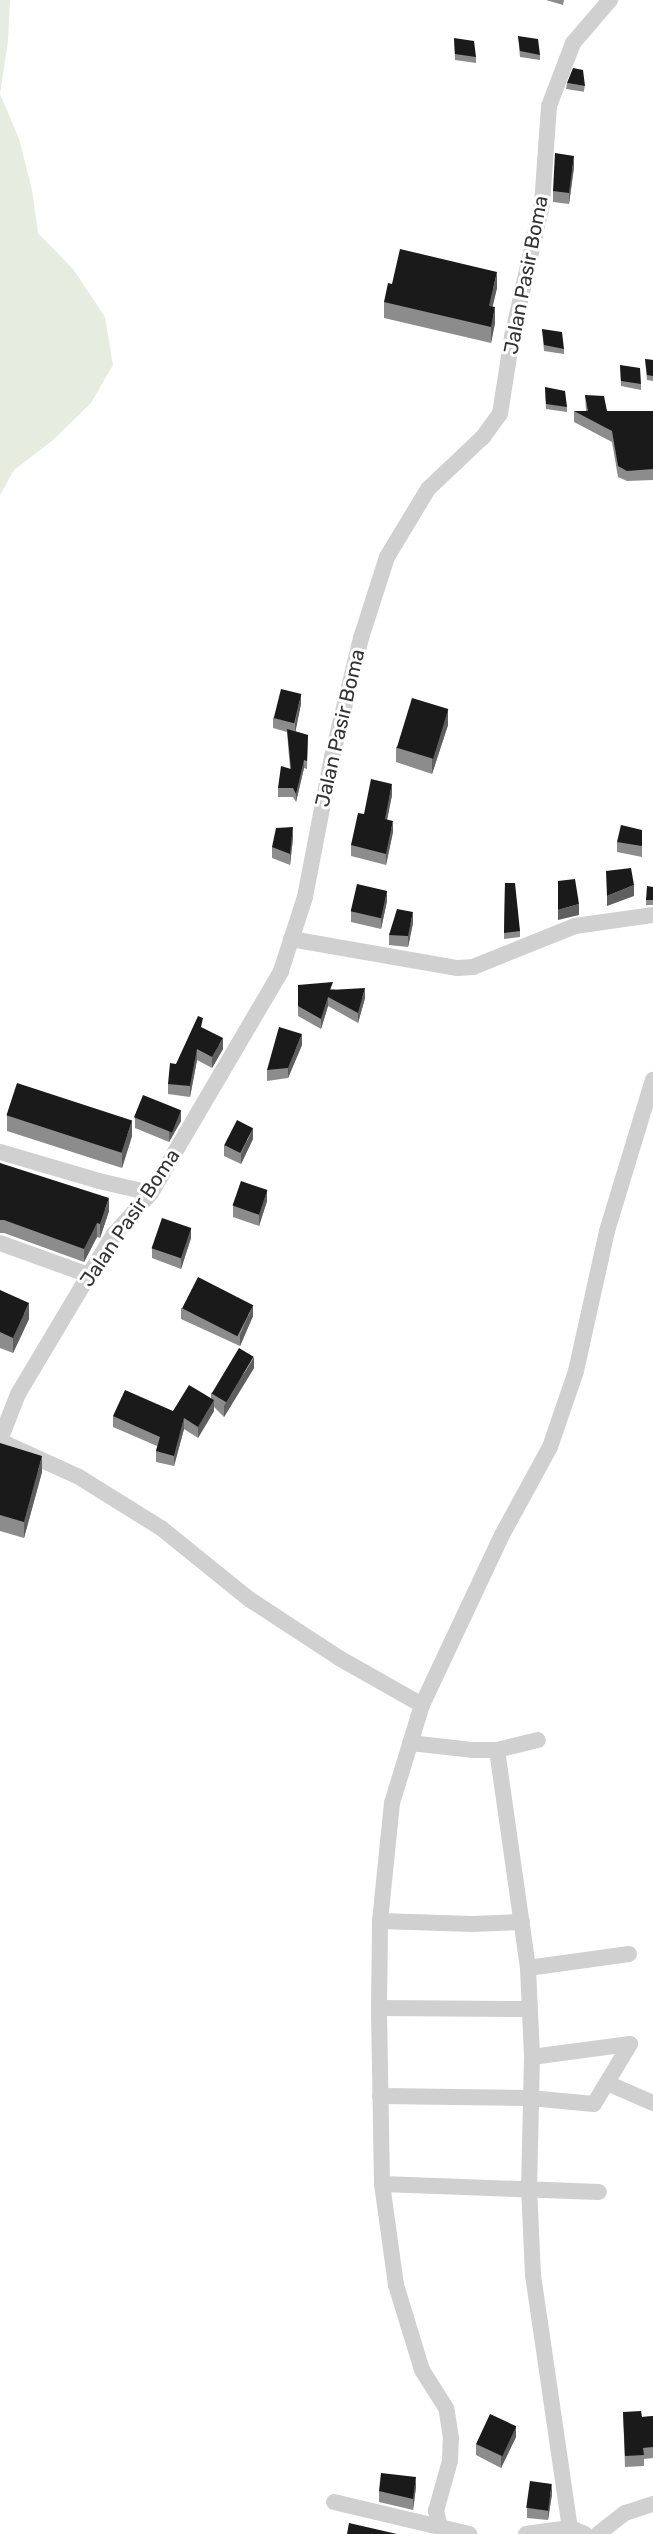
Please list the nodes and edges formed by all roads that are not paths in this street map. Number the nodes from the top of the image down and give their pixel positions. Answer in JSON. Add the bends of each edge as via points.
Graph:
{"nodes":[{"id":1,"x":610,"y":0,"type":"edge"},
{"id":2,"x":653,"y":915,"type":"edge"},
{"id":3,"x":291,"y":939,"type":"junction"},
{"id":4,"x":653,"y":1080,"type":"edge"},
{"id":5,"x":0,"y":1152,"type":"edge"},
{"id":6,"x":151,"y":1193,"type":"junction"},
{"id":7,"x":0,"y":1243,"type":"edge"},
{"id":8,"x":89,"y":1275,"type":"junction"},
{"id":9,"x":0,"y":1441,"type":"edge"},
{"id":10,"x":422,"y":1705,"type":"junction"},
{"id":11,"x":538,"y":1740,"type":"dead end"},
{"id":12,"x":410,"y":1743,"type":"junction"},
{"id":13,"x":496,"y":1750,"type":"junction"},
{"id":14,"x":380,"y":1921,"type":"junction"},
{"id":15,"x":522,"y":1922,"type":"junction"},
{"id":16,"x":629,"y":1954,"type":"dead end"},
{"id":17,"x":528,"y":1968,"type":"junction"},
{"id":18,"x":379,"y":2008,"type":"junction"},
{"id":19,"x":530,"y":2009,"type":"junction"},
{"id":20,"x":532,"y":2057,"type":"junction"},
{"id":21,"x":607,"y":2083,"type":"junction"},
{"id":22,"x":380,"y":2096,"type":"junction"},
{"id":23,"x":530,"y":2098,"type":"junction"},
{"id":24,"x":653,"y":2103,"type":"edge"},
{"id":25,"x":382,"y":2184,"type":"junction"},
{"id":26,"x":529,"y":2187,"type":"junction"},
{"id":27,"x":599,"y":2192,"type":"dead end"},
{"id":28,"x":334,"y":2502,"type":"dead end"},
{"id":29,"x":653,"y":2504,"type":"edge"},
{"id":30,"x":440,"y":2526,"type":"junction"},
{"id":31,"x":577,"y":2531,"type":"edge"},
{"id":32,"x":469,"y":2534,"type":"edge"},
{"id":33,"x":526,"y":2534,"type":"edge"},
{"id":34,"x":598,"y":2534,"type":"edge"}],
"edges":[{"from":1,"to":3,"type":"street","name":"Jalan Pasir Boma","via":[[573,43],[549,106],[542,204],[512,337],[500,414],[483,437],[428,489],[387,557],[361,638],[332,757],[305,897]]},
{"from":2,"to":3,"type":"street","via":[[575,926],[473,967],[458,968]]},
{"from":3,"to":6,"type":"street","name":"Jalan Pasir Boma","via":[[281,971]]},
{"from":4,"to":10,"type":"street","via":[[607,1231],[576,1371],[550,1447],[502,1535]]},
{"from":5,"to":6,"type":"street"},
{"from":6,"to":8,"type":"street","name":"Jalan Pasir Boma","via":[[114,1234]]},
{"from":7,"to":8,"type":"street"},
{"from":8,"to":9,"type":"street","name":"Jalan Pasir Boma","via":[[18,1395]]},
{"from":9,"to":10,"type":"street","via":[[79,1477],[161,1528],[249,1599],[339,1658]]},
{"from":10,"to":12,"type":"street"},
{"from":11,"to":13,"type":"street"},
{"from":12,"to":13,"type":"street"},
{"from":12,"to":14,"type":"street","via":[[392,1803]]},
{"from":13,"to":15,"type":"street"},
{"from":14,"to":15,"type":"street"},
{"from":14,"to":18,"type":"street"},
{"from":15,"to":17,"type":"street"},
{"from":16,"to":17,"type":"street"},
{"from":17,"to":19,"type":"street"},
{"from":18,"to":19,"type":"street"},
{"from":18,"to":22,"type":"street"},
{"from":19,"to":20,"type":"street"},
{"from":20,"to":21,"type":"street","via":[[630,2044]]},
{"from":20,"to":23,"type":"street"},
{"from":21,"to":23,"type":"street","via":[[594,2104]]},
{"from":21,"to":24,"type":"street"},
{"from":22,"to":23,"type":"street"},
{"from":22,"to":25,"type":"street"},
{"from":23,"to":26,"type":"street"},
{"from":25,"to":26,"type":"street"},
{"from":25,"to":30,"type":"street","via":[[396,2285],[422,2370],[446,2408],[450,2461],[436,2511]]},
{"from":26,"to":27,"type":"street"},
{"from":26,"to":31,"type":"street","via":[[533,2275]]},
{"from":28,"to":30,"type":"street"},
{"from":29,"to":34,"type":"street","via":[[625,2513]]},
{"from":30,"to":32,"type":"street"},
{"from":31,"to":33,"type":"street"}]}
